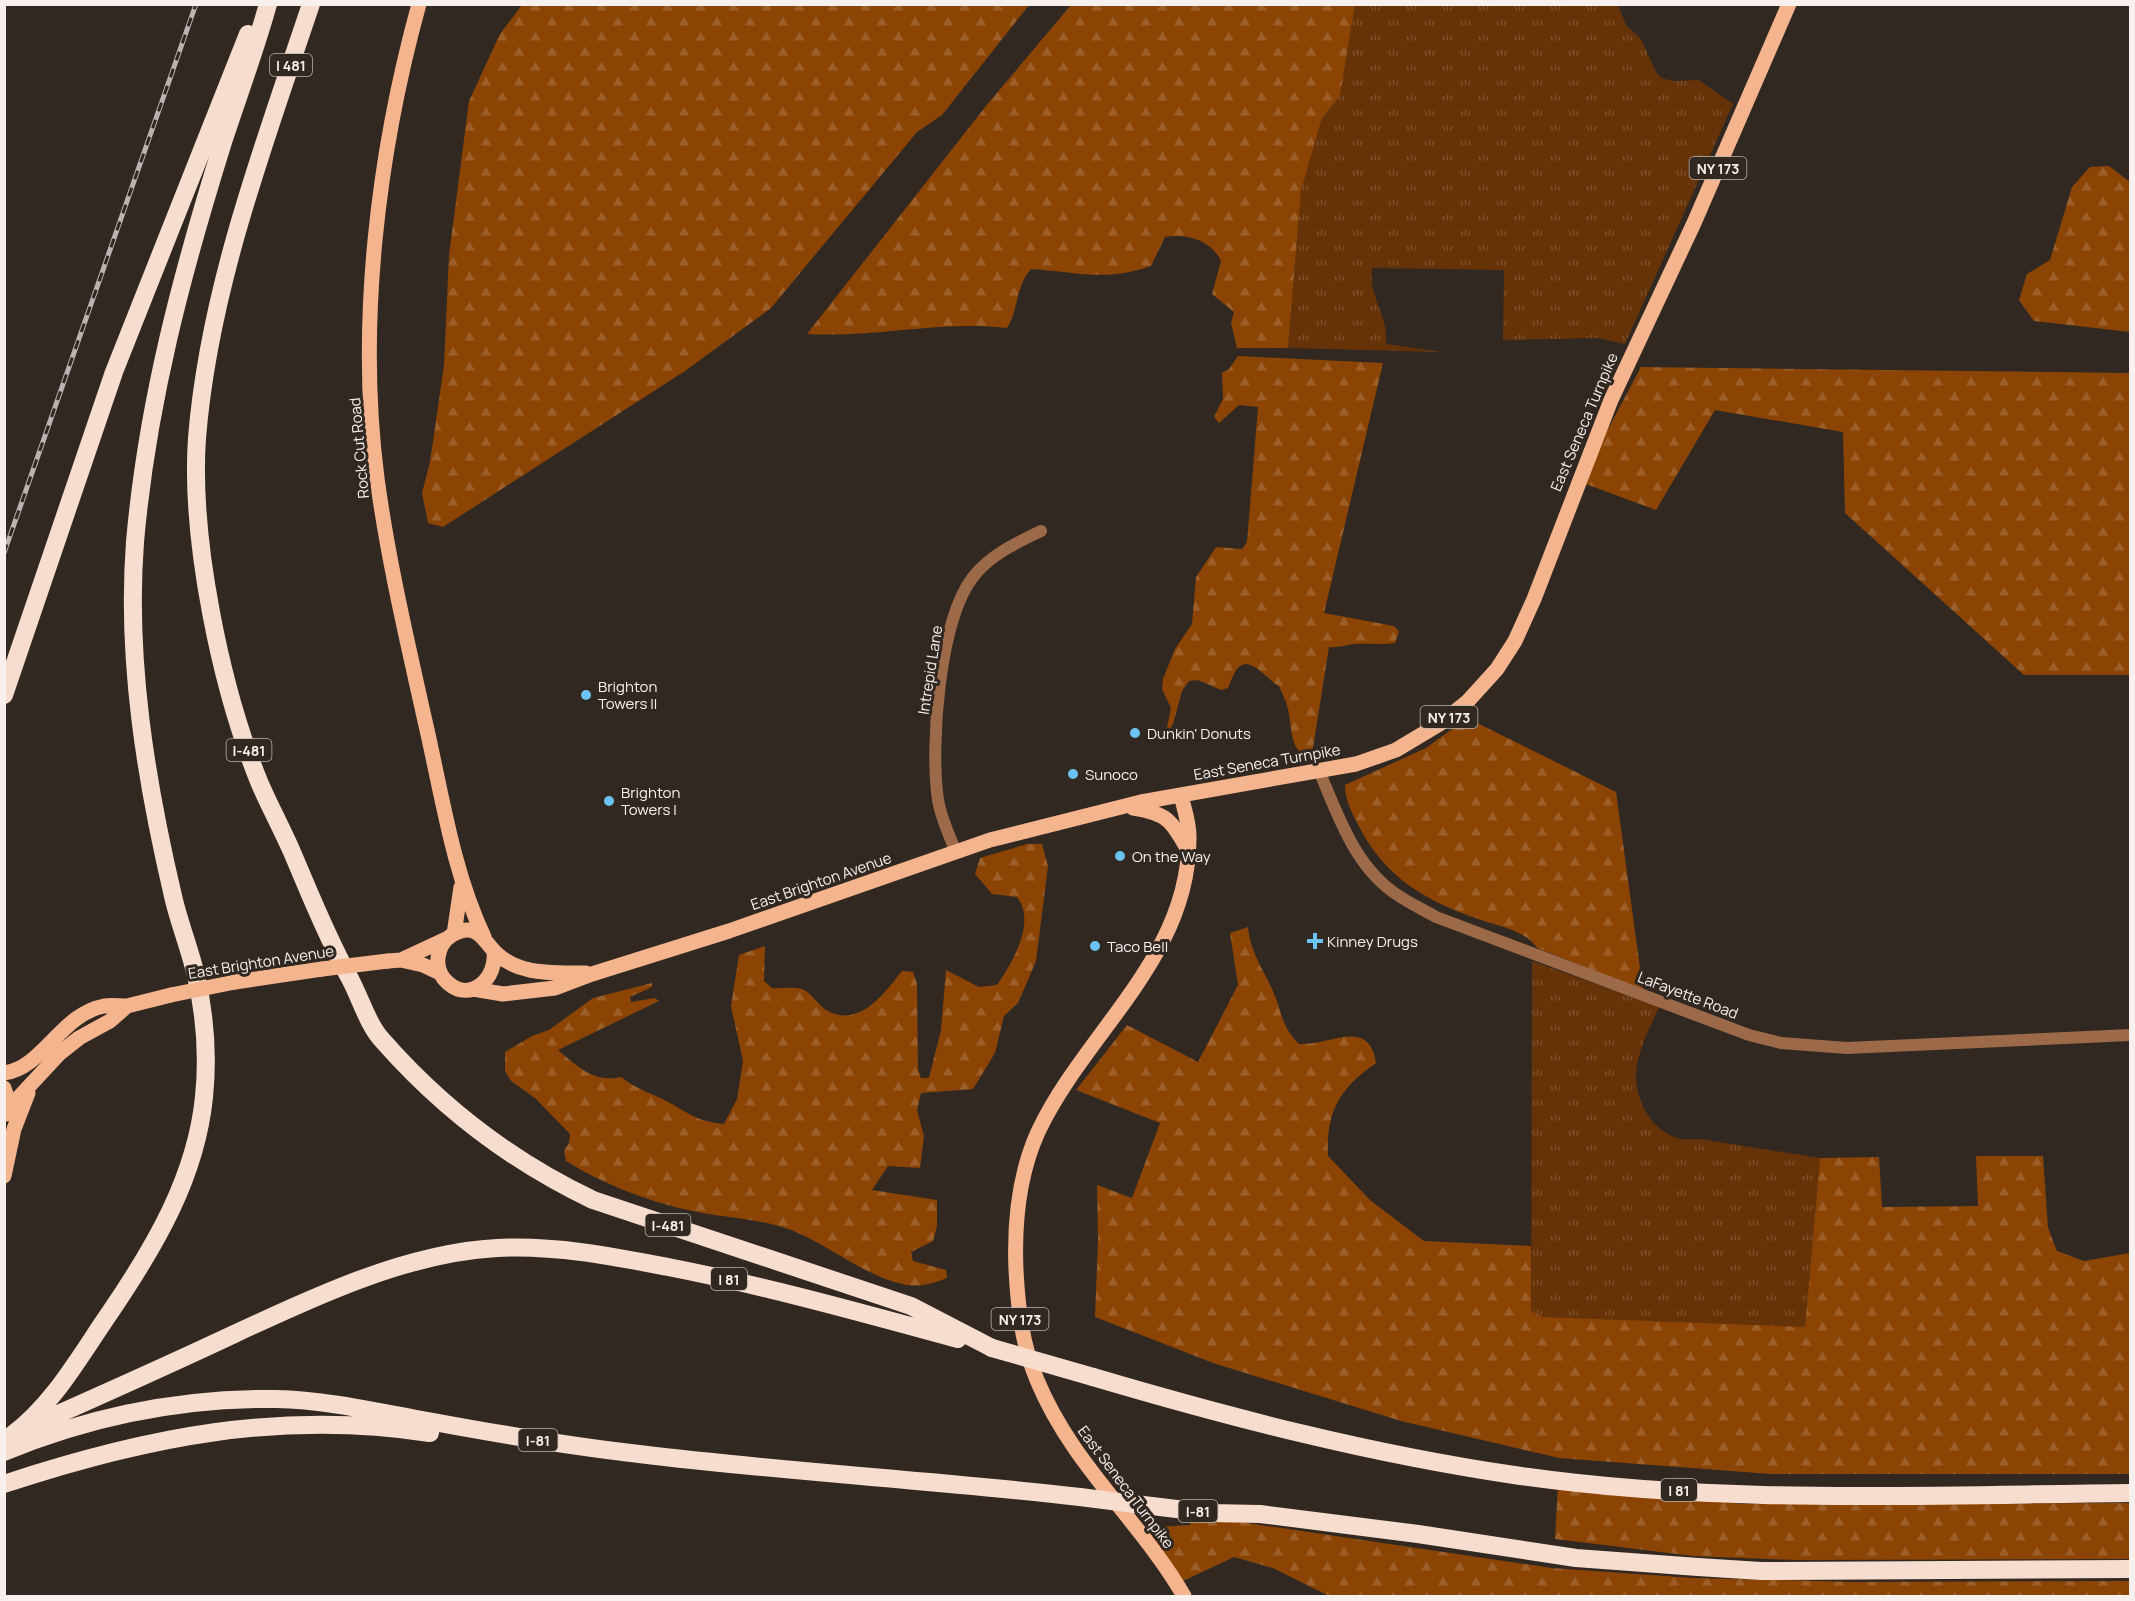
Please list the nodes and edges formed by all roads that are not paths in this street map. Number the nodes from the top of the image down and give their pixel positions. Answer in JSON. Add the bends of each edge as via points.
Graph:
{"nodes":[{"id":1,"x":259,"y":4,"type":"edge"},
{"id":2,"x":268,"y":4,"type":"edge"},
{"id":3,"x":311,"y":4,"type":"edge"},
{"id":4,"x":419,"y":4,"type":"edge"},
{"id":5,"x":1789,"y":4,"type":"edge"},
{"id":6,"x":272,"y":125,"type":"joint"},
{"id":7,"x":1041,"y":531,"type":"dead end"},
{"id":8,"x":4,"y":695,"type":"edge"},
{"id":9,"x":1320,"y":773,"type":"junction"},
{"id":10,"x":1181,"y":795,"type":"junction"},
{"id":11,"x":1124,"y":807,"type":"junction"},
{"id":12,"x":1188,"y":850,"type":"junction"},
{"id":13,"x":956,"y":852,"type":"junction"},
{"id":14,"x":462,"y":885,"type":"junction"},
{"id":15,"x":452,"y":936,"type":"junction"},
{"id":16,"x":484,"y":937,"type":"junction"},
{"id":17,"x":494,"y":952,"type":"junction"},
{"id":18,"x":395,"y":960,"type":"junction"},
{"id":19,"x":440,"y":973,"type":"junction"},
{"id":20,"x":592,"y":974,"type":"junction"},
{"id":21,"x":473,"y":989,"type":"junction"},
{"id":22,"x":127,"y":1006,"type":"junction"},
{"id":23,"x":2130,"y":1035,"type":"edge"},
{"id":24,"x":4,"y":1073,"type":"edge"},
{"id":25,"x":35,"y":1079,"type":"junction"},
{"id":26,"x":4,"y":1088,"type":"edge"},
{"id":27,"x":6,"y":1114,"type":"edge"},
{"id":28,"x":4,"y":1176,"type":"edge"},
{"id":29,"x":992,"y":1348,"type":"junction"},
{"id":30,"x":8,"y":1437,"type":"edge"},
{"id":31,"x":4,"y":1452,"type":"edge"},
{"id":32,"x":771,"y":1468,"type":"junction"},
{"id":33,"x":4,"y":1484,"type":"edge"},
{"id":34,"x":2130,"y":1493,"type":"edge"},
{"id":35,"x":2130,"y":1569,"type":"edge"},
{"id":36,"x":1184,"y":1596,"type":"edge"}],
"edges":[{"from":1,"to":8,"type":"highway","via":[[114,372]]},
{"from":2,"to":30,"type":"highway","via":[[191,249],[157,378],[135,542],[132,608],[139,713],[173,900],[196,976],[203,1016],[204,1102],[178,1198],[153,1246],[50,1399],[28,1423]]},
{"from":3,"to":6,"type":"highway","number":"I 481"},
{"from":4,"to":14,"type":"main road","name":"Rock Cut Road","via":[[402,71],[376,225],[371,316],[372,420],[392,574]]},
{"from":5,"to":9,"type":"main road","name":"East Seneca Turnpike","number":"NY 173","via":[[1694,223],[1611,400],[1515,641],[1490,677],[1441,723],[1380,756]]},
{"from":6,"to":29,"type":"highway","number":"I-481","via":[[233,246],[209,349],[197,440],[201,548],[236,714],[259,782],[328,939],[380,1038],[453,1110],[514,1158],[553,1181],[593,1200],[910,1306]]},
{"from":7,"to":13,"type":"street","name":"Intrepid Lane","via":[[985,564],[964,590],[952,622],[937,719],[935,773],[938,803]]},
{"from":9,"to":10,"type":"main road","name":"East Seneca Turnpike","number":"NY 173"},
{"from":9,"to":23,"type":"street","name":"LaFayette Road","via":[[1356,851],[1398,896],[1436,917],[1749,1035],[1781,1043],[1847,1048]]},
{"from":10,"to":11,"type":"main road","name":"East Brighton Avenue"},
{"from":10,"to":12,"type":"main road","name":"East Seneca Turnpike","number":"NY 173","via":[[1188,826]]},
{"from":11,"to":12,"type":"main road","via":[[1155,811],[1166,818]]},
{"from":11,"to":13,"type":"main road","name":"East Brighton Avenue"},
{"from":12,"to":36,"type":"main road","name":"East Seneca Turnpike","number":"NY 173","via":[[1176,916],[1156,957],[1107,1024],[1039,1131],[1024,1168],[1016,1255],[1018,1306],[1026,1347],[1056,1420]]},
{"from":13,"to":20,"type":"main road","name":"East Brighton Avenue","via":[[740,928]]},
{"from":14,"to":15,"type":"main road","name":"Rock Cut Road"},
{"from":14,"to":16,"type":"main road","name":"Rock Cut Road"},
{"from":15,"to":16,"type":"main road","via":[[467,931]]},
{"from":15,"to":18,"type":"main road","name":"East Brighton Avenue"},
{"from":15,"to":19,"type":"main road","via":[[438,954]]},
{"from":16,"to":17,"type":"main road"},
{"from":17,"to":20,"type":"main road","via":[[527,970]]},
{"from":17,"to":21,"type":"main road","via":[[496,962],[489,979]]},
{"from":18,"to":19,"type":"main road","name":"East Brighton Avenue"},
{"from":18,"to":22,"type":"main road","name":"East Brighton Avenue","bridge":true,"via":[[235,982]]},
{"from":19,"to":21,"type":"main road","via":[[454,987]]},
{"from":20,"to":21,"type":"main road","name":"East Brighton Avenue","via":[[531,992],[503,994]]},
{"from":22,"to":24,"type":"main road","name":"East Brighton Avenue","via":[[104,1006],[81,1015],[31,1062]]},
{"from":22,"to":25,"type":"main road","name":"East Brighton Avenue","via":[[69,1046]]},
{"from":25,"to":27,"type":"main road","name":"East Brighton Avenue"},
{"from":25,"to":28,"type":"main road","via":[[14,1129]]},
{"from":26,"to":27,"type":"main road","via":[[8,1100]]},
{"from":29,"to":30,"type":"highway","number":"I 81","via":[[727,1279],[604,1255],[497,1248],[411,1264],[320,1294]]},
{"from":29,"to":34,"type":"highway","number":"I 81","bridge":true,"via":[[1234,1419],[1332,1442],[1515,1476],[1757,1494]]},
{"from":31,"to":32,"type":"highway","number":"I-81","via":[[49,1434],[142,1410],[276,1399],[334,1404],[563,1445]]},
{"from":32,"to":33,"type":"highway","via":[[686,1468],[398,1429],[302,1424],[242,1427],[182,1437]]},
{"from":32,"to":35,"type":"highway","number":"I-81","bridge":true,"via":[[1260,1514],[1576,1558],[1686,1567],[1761,1571]]}]}
